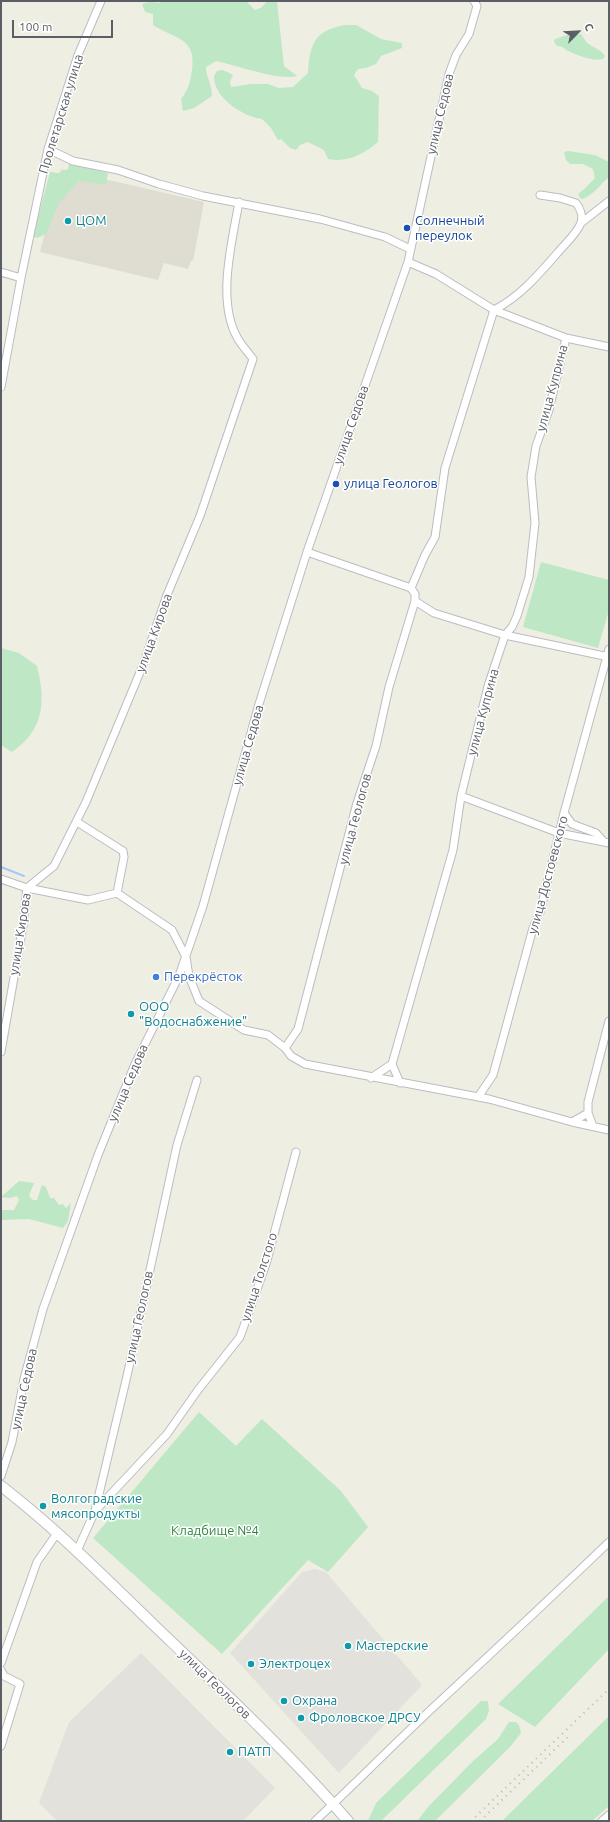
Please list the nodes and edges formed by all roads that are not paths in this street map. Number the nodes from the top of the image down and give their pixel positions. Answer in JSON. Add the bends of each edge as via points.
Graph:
{"nodes":[{"id":1,"x":101,"y":1,"type":"edge"},
{"id":2,"x":477,"y":3,"type":"edge"},
{"id":3,"x":48,"y":150,"type":"junction"},
{"id":4,"x":540,"y":194,"type":"dead end"},
{"id":5,"x":609,"y":201,"type":"edge"},
{"id":6,"x":239,"y":202,"type":"junction"},
{"id":7,"x":581,"y":223,"type":"junction"},
{"id":8,"x":410,"y":249,"type":"junction"},
{"id":9,"x":408,"y":262,"type":"junction"},
{"id":10,"x":1,"y":272,"type":"edge"},
{"id":11,"x":21,"y":278,"type":"junction"},
{"id":12,"x":494,"y":310,"type":"junction"},
{"id":13,"x":566,"y":338,"type":"junction"},
{"id":14,"x":609,"y":347,"type":"edge"},
{"id":15,"x":1,"y":387,"type":"edge"},
{"id":16,"x":307,"y":552,"type":"junction"},
{"id":17,"x":411,"y":588,"type":"junction"},
{"id":18,"x":415,"y":601,"type":"junction"},
{"id":19,"x":505,"y":635,"type":"junction"},
{"id":20,"x":608,"y":654,"type":"edge"},
{"id":21,"x":461,"y":796,"type":"junction"},
{"id":22,"x":564,"y":813,"type":"junction"},
{"id":23,"x":77,"y":822,"type":"junction"},
{"id":24,"x":559,"y":833,"type":"junction"},
{"id":25,"x":607,"y":844,"type":"edge"},
{"id":26,"x":1,"y":879,"type":"edge"},
{"id":27,"x":27,"y":888,"type":"junction"},
{"id":28,"x":117,"y":893,"type":"junction"},
{"id":29,"x":186,"y":957,"type":"junction"},
{"id":30,"x":179,"y":976,"type":"junction"},
{"id":31,"x":189,"y":976,"type":"junction"},
{"id":32,"x":609,"y":1021,"type":"edge"},
{"id":33,"x":285,"y":1048,"type":"junction"},
{"id":34,"x":1,"y":1052,"type":"edge"},
{"id":35,"x":392,"y":1064,"type":"junction"},
{"id":36,"x":371,"y":1078,"type":"junction"},
{"id":37,"x":197,"y":1080,"type":"dead end"},
{"id":38,"x":400,"y":1083,"type":"junction"},
{"id":39,"x":478,"y":1097,"type":"junction"},
{"id":40,"x":588,"y":1113,"type":"junction"},
{"id":41,"x":572,"y":1122,"type":"junction"},
{"id":42,"x":593,"y":1126,"type":"junction"},
{"id":43,"x":609,"y":1130,"type":"edge"},
{"id":44,"x":296,"y":1152,"type":"dead end"},
{"id":45,"x":1,"y":1476,"type":"edge"},
{"id":46,"x":1,"y":1486,"type":"edge"},
{"id":47,"x":95,"y":1511,"type":"junction"},
{"id":48,"x":58,"y":1532,"type":"junction"},
{"id":49,"x":609,"y":1542,"type":"edge"},
{"id":50,"x":78,"y":1551,"type":"junction"},
{"id":51,"x":1,"y":1663,"type":"edge"},
{"id":52,"x":1,"y":1670,"type":"edge"},
{"id":53,"x":1,"y":1746,"type":"edge"},
{"id":54,"x":334,"y":1805,"type":"junction"},
{"id":55,"x":609,"y":1815,"type":"edge"},
{"id":56,"x":315,"y":1821,"type":"edge"},
{"id":57,"x":348,"y":1821,"type":"edge"},
{"id":58,"x":602,"y":1821,"type":"edge"}],
"edges":[{"from":1,"to":3,"type":"street","name":"Пролетарская улица","via":[[78,55]]},
{"from":2,"to":8,"type":"street","name":"улица Седова","via":[[469,34],[448,74]]},
{"from":3,"to":6,"type":"street","via":[[73,161],[118,170],[203,196]]},
{"from":3,"to":11,"type":"street","name":"Пролетарская улица"},
{"from":4,"to":7,"type":"street","via":[[576,203],[580,210]]},
{"from":5,"to":7,"type":"street"},
{"from":6,"to":8,"type":"street","via":[[320,218],[385,237]]},
{"from":6,"to":23,"type":"street","name":"улица Кирова","via":[[227,275],[228,300],[232,325],[238,339],[253,359],[200,516],[143,665]]},
{"from":7,"to":12,"type":"street","via":[[574,235],[540,274],[508,303]]},
{"from":8,"to":9,"type":"street","name":"улица Седова"},
{"from":9,"to":12,"type":"street","via":[[436,274]]},
{"from":9,"to":16,"type":"street","name":"улица Седова"},
{"from":10,"to":11,"type":"street"},
{"from":11,"to":15,"type":"street","name":"Пролетарская улица"},
{"from":12,"to":13,"type":"street"},
{"from":12,"to":17,"type":"street","via":[[445,468],[435,537]]},
{"from":13,"to":14,"type":"street"},
{"from":13,"to":19,"type":"street","name":"улица Куприна","via":[[549,410],[536,446],[531,478],[535,523],[529,577],[517,616]]},
{"from":16,"to":17,"type":"street"},
{"from":16,"to":29,"type":"street","name":"улица Седова"},
{"from":17,"to":18,"type":"street","via":[[415,594]]},
{"from":18,"to":19,"type":"street","via":[[434,613]]},
{"from":18,"to":33,"type":"street","name":"улица Геологов","via":[[389,687],[376,746],[357,803],[298,1029]]},
{"from":19,"to":20,"type":"street"},
{"from":19,"to":21,"type":"street","name":"улица Куприна","via":[[488,686]]},
{"from":20,"to":22,"type":"street","name":"улица Достоевского"},
{"from":21,"to":24,"type":"street"},
{"from":21,"to":35,"type":"street","name":"улица Куприна","via":[[453,850]]},
{"from":22,"to":24,"type":"street","name":"улица Достоевского"},
{"from":22,"to":25,"type":"street","via":[[572,824],[596,833]]},
{"from":23,"to":27,"type":"street","name":"улица Кирова","via":[[54,866]]},
{"from":23,"to":28,"type":"street","via":[[123,852]]},
{"from":24,"to":25,"type":"street"},
{"from":24,"to":39,"type":"street","name":"улица Достоевского","via":[[503,1045],[493,1075]]},
{"from":26,"to":27,"type":"street"},
{"from":27,"to":28,"type":"street","via":[[88,900]]},
{"from":27,"to":34,"type":"street","name":"улица Кирова"},
{"from":28,"to":29,"type":"street","via":[[172,930]]},
{"from":29,"to":30,"type":"street","name":"улица Седова"},
{"from":29,"to":31,"type":"street"},
{"from":30,"to":31,"type":"street","via":[[184,973]]},
{"from":30,"to":45,"type":"street","name":"улица Седова","via":[[134,1064],[98,1155],[43,1309],[24,1379],[12,1442]]},
{"from":31,"to":33,"type":"street","via":[[199,1000],[244,1030],[268,1035]]},
{"from":32,"to":40,"type":"street","via":[[588,1102]]},
{"from":33,"to":36,"type":"street","via":[[291,1056],[305,1064]]},
{"from":35,"to":36,"type":"street"},
{"from":35,"to":38,"type":"street"},
{"from":36,"to":38,"type":"street"},
{"from":37,"to":47,"type":"street","name":"улица Геологов","via":[[172,1166]]},
{"from":38,"to":39,"type":"street"},
{"from":39,"to":41,"type":"street"},
{"from":40,"to":41,"type":"street"},
{"from":40,"to":42,"type":"street"},
{"from":41,"to":42,"type":"street"},
{"from":42,"to":43,"type":"street"},
{"from":44,"to":47,"type":"street","name":"улица Толстого","via":[[266,1264],[240,1337],[167,1434]]},
{"from":46,"to":48,"type":"street","name":"улица Геологов"},
{"from":47,"to":50,"type":"street","name":"улица Геологов"},
{"from":48,"to":50,"type":"street","name":"улица Геологов"},
{"from":48,"to":51,"type":"street","via":[[37,1562]]},
{"from":49,"to":54,"type":"street"},
{"from":50,"to":54,"type":"street","name":"улица Геологов","via":[[268,1735]]},
{"from":52,"to":53,"type":"street","via":[[4,1676],[20,1684]]},
{"from":54,"to":56,"type":"street"},
{"from":54,"to":57,"type":"street","name":"улица Геологов"},
{"from":55,"to":58,"type":"street"}]}
